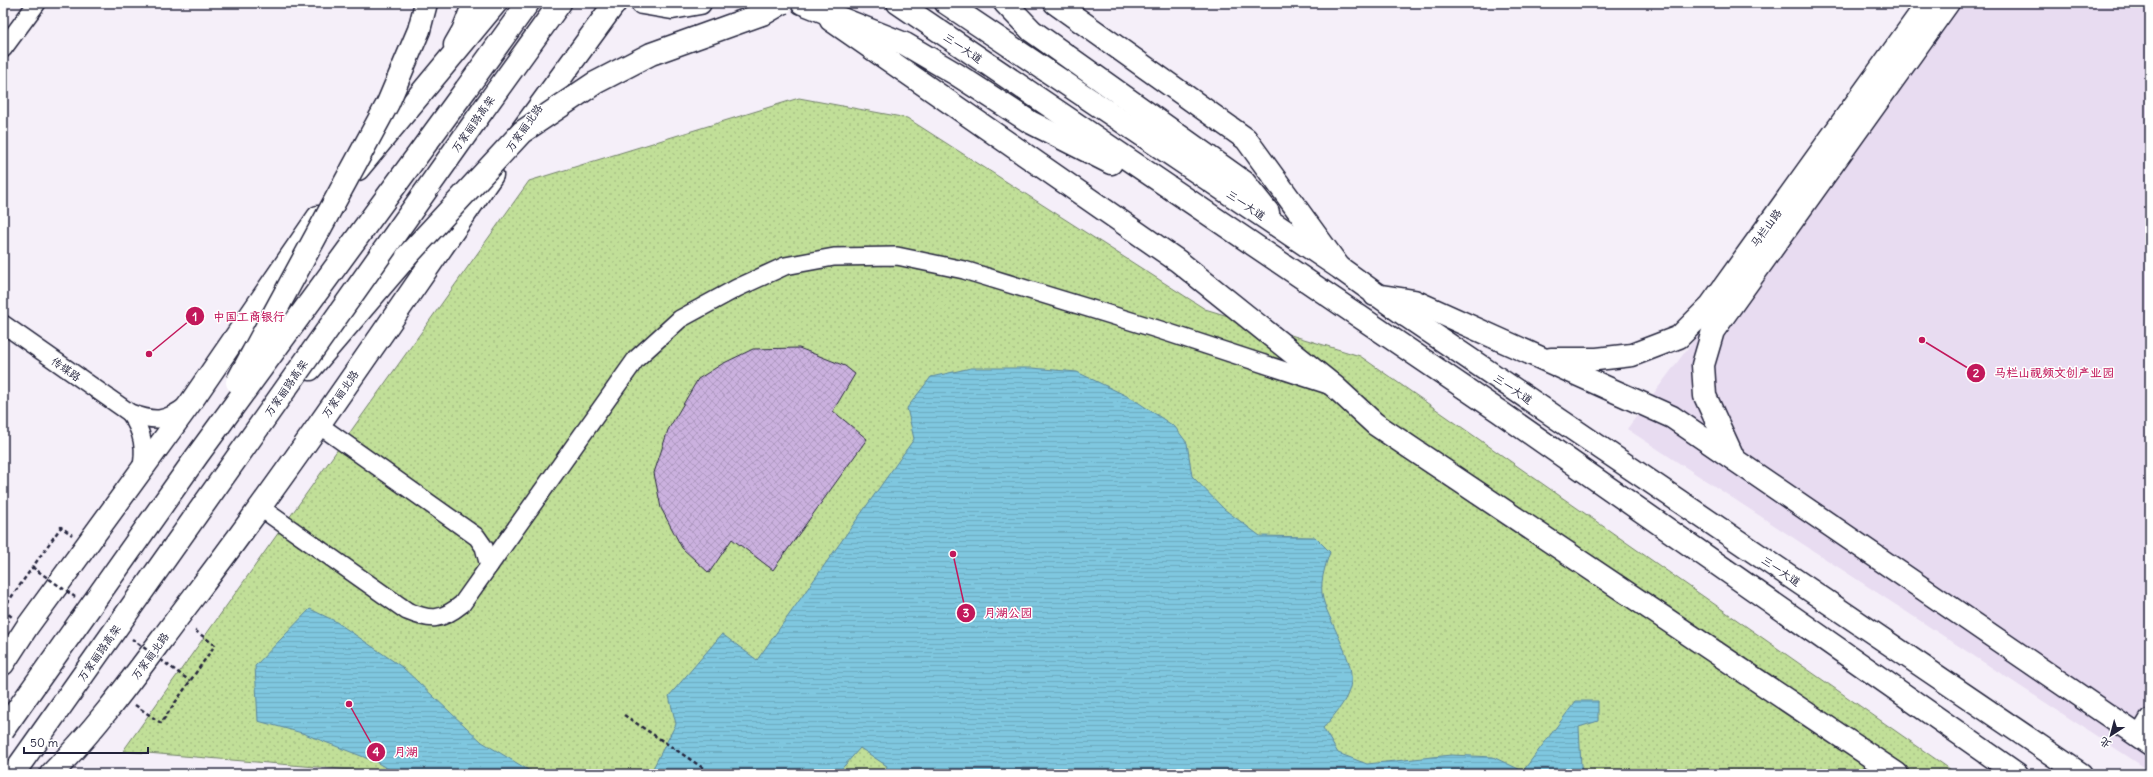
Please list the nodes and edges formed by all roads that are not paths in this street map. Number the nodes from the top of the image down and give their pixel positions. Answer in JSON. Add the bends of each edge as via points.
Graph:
{"nodes":[{"id":1,"x":37,"y":3,"type":"edge"},
{"id":2,"x":426,"y":3,"type":"edge"},
{"id":3,"x":474,"y":3,"type":"edge"},
{"id":4,"x":496,"y":3,"type":"edge"},
{"id":5,"x":528,"y":3,"type":"edge"},
{"id":6,"x":560,"y":3,"type":"edge"},
{"id":7,"x":642,"y":3,"type":"edge"},
{"id":8,"x":700,"y":3,"type":"edge"},
{"id":9,"x":782,"y":3,"type":"edge"},
{"id":10,"x":799,"y":3,"type":"edge"},
{"id":11,"x":802,"y":3,"type":"edge"},
{"id":12,"x":898,"y":3,"type":"edge"},
{"id":13,"x":946,"y":3,"type":"edge"},
{"id":14,"x":1005,"y":3,"type":"edge"},
{"id":15,"x":1055,"y":3,"type":"edge"},
{"id":16,"x":1928,"y":3,"type":"edge"},
{"id":17,"x":1948,"y":3,"type":"edge"},
{"id":18,"x":615,"y":4,"type":"edge"},
{"id":19,"x":3,"y":49,"type":"edge"},
{"id":20,"x":433,"y":80,"type":"junction"},
{"id":21,"x":1200,"y":209,"type":"junction"},
{"id":22,"x":1281,"y":229,"type":"junction"},
{"id":23,"x":1340,"y":268,"type":"junction"},
{"id":24,"x":1375,"y":295,"type":"junction"},
{"id":25,"x":3,"y":324,"type":"edge"},
{"id":26,"x":1545,"y":360,"type":"junction"},
{"id":27,"x":1335,"y":387,"type":"junction"},
{"id":28,"x":191,"y":402,"type":"junction"},
{"id":29,"x":130,"y":413,"type":"junction"},
{"id":30,"x":319,"y":424,"type":"junction"},
{"id":31,"x":255,"y":433,"type":"junction"},
{"id":32,"x":198,"y":456,"type":"junction"},
{"id":33,"x":1734,"y":459,"type":"junction"},
{"id":34,"x":141,"y":471,"type":"junction"},
{"id":35,"x":261,"y":508,"type":"junction"},
{"id":36,"x":512,"y":533,"type":"junction"},
{"id":37,"x":477,"y":537,"type":"junction"},
{"id":38,"x":489,"y":566,"type":"junction"},
{"id":39,"x":3,"y":664,"type":"edge"},
{"id":40,"x":3,"y":730,"type":"edge"},
{"id":41,"x":2147,"y":733,"type":"edge"},
{"id":42,"x":13,"y":774,"type":"edge"},
{"id":43,"x":51,"y":774,"type":"edge"},
{"id":44,"x":1897,"y":774,"type":"edge"},
{"id":45,"x":2017,"y":774,"type":"edge"},
{"id":46,"x":2081,"y":774,"type":"edge"}],
"edges":[{"from":1,"to":19,"type":"street"},
{"from":2,"to":32,"type":"main road","bridge":true,"via":[[419,30],[388,103]]},
{"from":3,"to":20,"type":"main road","via":[[463,31]]},
{"from":4,"to":20,"type":"main road"},
{"from":5,"to":32,"type":"main road","bridge":true},
{"from":6,"to":31,"type":"main road","name":"万家丽路高架","bridge":true},
{"from":7,"to":8,"type":"main road","via":[[672,8]]},
{"from":9,"to":31,"type":"main road","bridge":true,"via":[[765,13],[651,54],[595,83],[522,132],[407,256]]},
{"from":10,"to":27,"type":"main road","via":[[813,8],[863,41],[1178,261]]},
{"from":11,"to":21,"type":"main road","via":[[905,44],[1030,122]]},
{"from":12,"to":21,"type":"main road","name":"三一大道"},
{"from":13,"to":22,"type":"main road","name":"三一大道"},
{"from":14,"to":22,"type":"main road","via":[[1032,31],[1244,182]]},
{"from":15,"to":23,"type":"main road","via":[[1246,139]]},
{"from":16,"to":26,"type":"main road","name":"马栏山路","via":[[1711,305],[1679,337],[1632,355]]},
{"from":17,"to":33,"type":"main road","name":"马栏山路","via":[[1713,331],[1703,366],[1705,396]]},
{"from":18,"to":30,"type":"main road","name":"万家丽北路","via":[[535,112]]},
{"from":20,"to":28,"type":"main road","via":[[311,225]]},
{"from":21,"to":45,"type":"main road","name":"三一大道","via":[[1493,408]]},
{"from":22,"to":23,"type":"main road","name":"三一大道"},
{"from":23,"to":24,"type":"main road","name":"三一大道"},
{"from":24,"to":26,"type":"main road","via":[[1414,301]]},
{"from":24,"to":46,"type":"main road","name":"三一大道"},
{"from":25,"to":29,"type":"street","name":"传媒路"},
{"from":26,"to":33,"type":"main road","via":[[1672,417]]},
{"from":27,"to":36,"type":"street","via":[[964,270],[897,256],[834,257],[785,266],[680,319],[636,359]]},
{"from":27,"to":44,"type":"main road","via":[[1375,424]]},
{"from":28,"to":29,"type":"street","via":[[171,417],[160,419],[148,420]]},
{"from":28,"to":34,"type":"main road"},
{"from":29,"to":34,"type":"street","via":[[141,431],[144,456]]},
{"from":30,"to":35,"type":"main road","name":"万家丽北路"},
{"from":30,"to":37,"type":"street"},
{"from":31,"to":42,"type":"main road","name":"万家丽路高架","bridge":true},
{"from":32,"to":40,"type":"main road","bridge":true},
{"from":33,"to":41,"type":"main road"},
{"from":34,"to":39,"type":"main road"},
{"from":35,"to":38,"type":"street","via":[[407,611],[424,618],[438,618],[462,604]]},
{"from":35,"to":43,"type":"main road","name":"万家丽北路","via":[[96,726]]},
{"from":36,"to":37,"type":"street","via":[[491,538]]},
{"from":36,"to":38,"type":"street"},
{"from":37,"to":38,"type":"street","via":[[484,547]]}]}
